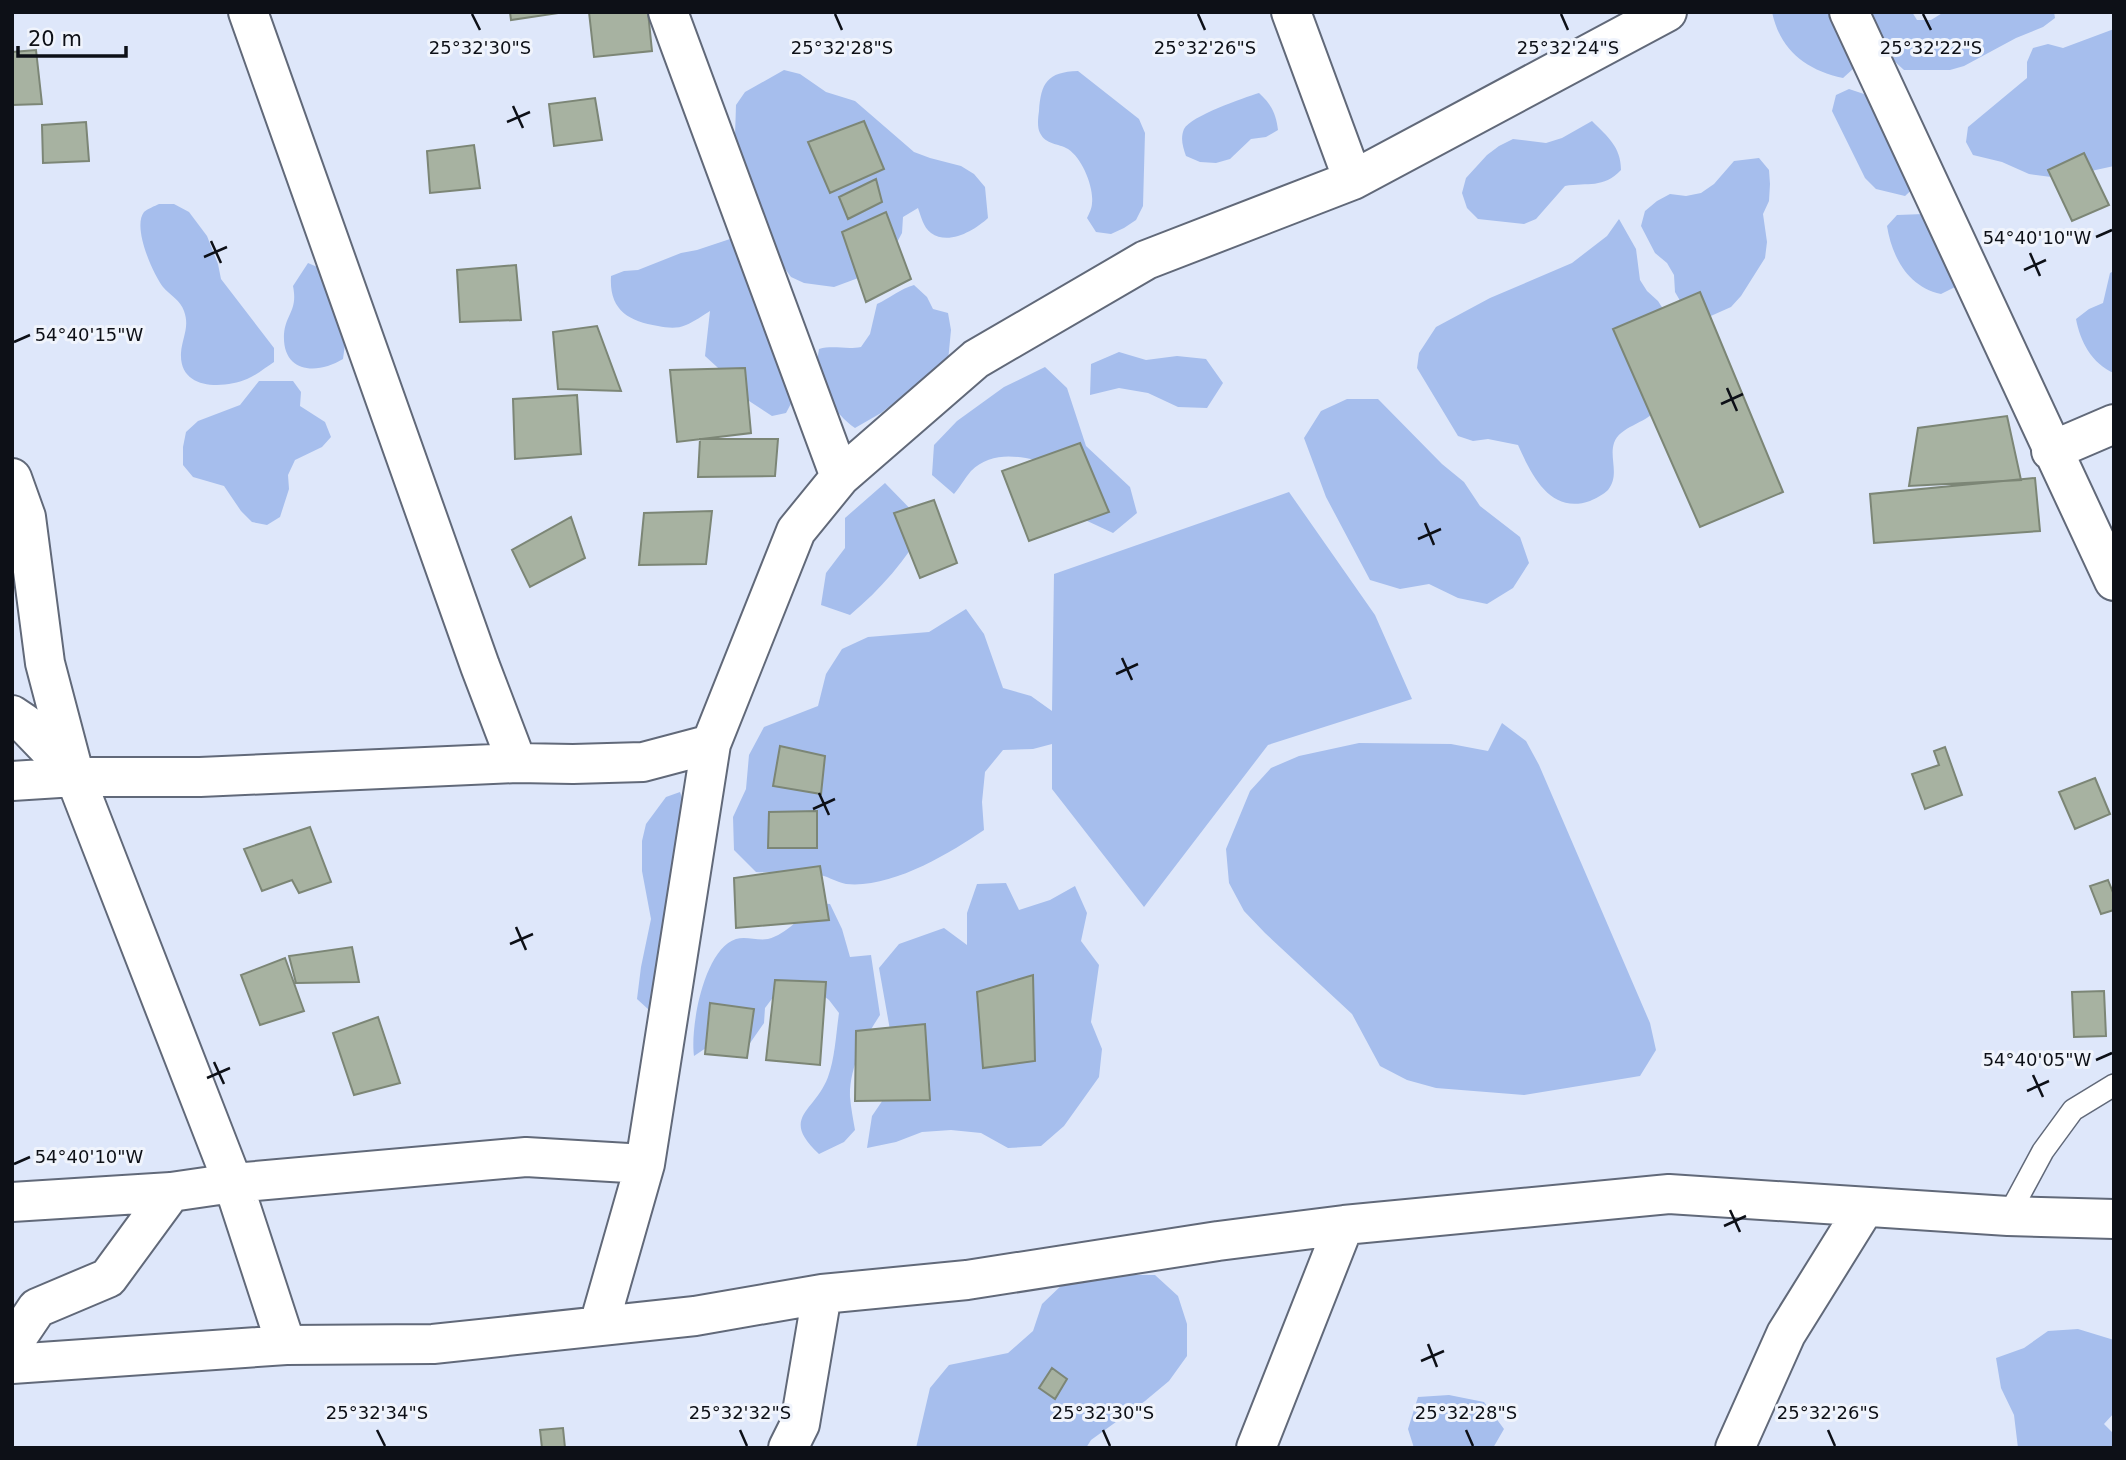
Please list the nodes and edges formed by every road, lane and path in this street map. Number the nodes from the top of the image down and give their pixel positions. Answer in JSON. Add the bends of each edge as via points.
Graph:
{"nodes":[{"id":1,"x":248,"y":12,"type":"edge"},
{"id":2,"x":668,"y":12,"type":"edge"},
{"id":3,"x":1291,"y":12,"type":"edge"},
{"id":4,"x":1667,"y":12,"type":"edge"},
{"id":5,"x":1849,"y":12,"type":"edge"},
{"id":6,"x":1353,"y":180,"type":"junction"},
{"id":7,"x":2114,"y":425,"type":"edge"},
{"id":8,"x":2052,"y":451,"type":"junction"},
{"id":9,"x":841,"y":477,"type":"junction"},
{"id":10,"x":12,"y":478,"type":"edge"},
{"id":11,"x":23,"y":572,"type":"edge"},
{"id":12,"x":2114,"y":581,"type":"edge"},
{"id":13,"x":12,"y":715,"type":"edge"},
{"id":14,"x":710,"y":744,"type":"junction"},
{"id":15,"x":517,"y":763,"type":"junction"},
{"id":16,"x":75,"y":777,"type":"junction"},
{"id":17,"x":12,"y":781,"type":"edge"},
{"id":18,"x":2114,"y":1085,"type":"edge"},
{"id":19,"x":645,"y":1164,"type":"junction"},
{"id":20,"x":233,"y":1183,"type":"junction"},
{"id":21,"x":171,"y":1192,"type":"junction"},
{"id":22,"x":12,"y":1202,"type":"edge"},
{"id":23,"x":1865,"y":1207,"type":"junction"},
{"id":24,"x":2008,"y":1216,"type":"junction"},
{"id":25,"x":2114,"y":1219,"type":"edge"},
{"id":26,"x":1344,"y":1225,"type":"junction"},
{"id":27,"x":822,"y":1294,"type":"junction"},
{"id":28,"x":599,"y":1325,"type":"junction"},
{"id":29,"x":12,"y":1345,"type":"edge"},
{"id":30,"x":286,"y":1345,"type":"junction"},
{"id":31,"x":12,"y":1364,"type":"edge"},
{"id":32,"x":788,"y":1448,"type":"edge"},
{"id":33,"x":1256,"y":1448,"type":"edge"},
{"id":34,"x":1735,"y":1448,"type":"edge"}],
"edges":[{"from":1,"to":15,"type":"street"},
{"from":2,"to":9,"type":"street"},
{"from":3,"to":6,"type":"street"},
{"from":4,"to":6,"type":"street"},
{"from":5,"to":8,"type":"street"},
{"from":6,"to":9,"type":"street","via":[[1146,260],[976,359]]},
{"from":7,"to":8,"type":"street"},
{"from":8,"to":12,"type":"street"},
{"from":9,"to":14,"type":"street","via":[[796,531]]},
{"from":10,"to":11,"type":"street","via":[[26,517]]},
{"from":11,"to":16,"type":"street"},
{"from":13,"to":16,"type":"street"},
{"from":14,"to":15,"type":"street","via":[[642,762]]},
{"from":14,"to":19,"type":"street"},
{"from":15,"to":16,"type":"street","via":[[200,777]]},
{"from":16,"to":17,"type":"street"},
{"from":16,"to":20,"type":"street"},
{"from":18,"to":24,"type":"lane","via":[[2073,1110],[2043,1151]]},
{"from":19,"to":20,"type":"street","via":[[526,1157]]},
{"from":19,"to":28,"type":"street"},
{"from":20,"to":21,"type":"street"},
{"from":20,"to":30,"type":"street"},
{"from":21,"to":22,"type":"street"},
{"from":21,"to":29,"type":"street","via":[[108,1278],[37,1308]]},
{"from":23,"to":24,"type":"street"},
{"from":23,"to":26,"type":"street","via":[[1669,1194]]},
{"from":23,"to":34,"type":"street","via":[[1786,1334]]},
{"from":24,"to":25,"type":"street"},
{"from":26,"to":27,"type":"street","via":[[967,1280]]},
{"from":26,"to":33,"type":"street"},
{"from":27,"to":28,"type":"street","via":[[695,1316]]},
{"from":27,"to":32,"type":"street","via":[[800,1424]]},
{"from":28,"to":30,"type":"street","via":[[433,1344]]},
{"from":30,"to":31,"type":"street"}]}
